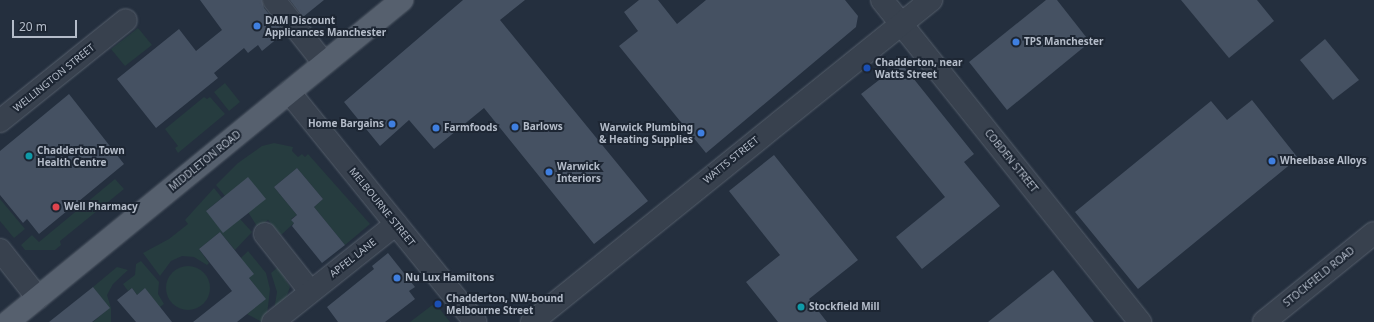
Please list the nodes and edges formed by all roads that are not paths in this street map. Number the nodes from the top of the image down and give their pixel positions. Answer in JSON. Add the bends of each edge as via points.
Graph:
{"nodes":[{"id":1,"x":274,"y":0,"type":"edge"},
{"id":2,"x":402,"y":0,"type":"edge"},
{"id":3,"x":882,"y":0,"type":"edge"},
{"id":4,"x":931,"y":0,"type":"edge"},
{"id":5,"x":126,"y":20,"type":"dead end"},
{"id":6,"x":901,"y":24,"type":"junction"},
{"id":7,"x":324,"y":63,"type":"junction"},
{"id":8,"x":289,"y":92,"type":"junction"},
{"id":9,"x":0,"y":121,"type":"edge"},
{"id":10,"x":396,"y":224,"type":"junction"},
{"id":11,"x":1374,"y":233,"type":"edge"},
{"id":12,"x":265,"y":234,"type":"dead end"},
{"id":13,"x":0,"y":250,"type":"edge"},
{"id":14,"x":310,"y":291,"type":"junction"},
{"id":15,"x":38,"y":298,"type":"junction"},
{"id":16,"x":8,"y":322,"type":"edge"},
{"id":17,"x":272,"y":322,"type":"edge"},
{"id":18,"x":475,"y":322,"type":"edge"},
{"id":19,"x":532,"y":322,"type":"edge"},
{"id":20,"x":1140,"y":322,"type":"edge"},
{"id":21,"x":1264,"y":322,"type":"edge"}],
"edges":[{"from":1,"to":7,"type":"street"},
{"from":2,"to":7,"type":"main road","name":"MIDDLETON ROAD"},
{"from":3,"to":6,"type":"street","name":"COBDEN STREET"},
{"from":4,"to":6,"type":"street","name":"WATTS STREET"},
{"from":5,"to":9,"type":"street","name":"WELLINGTON STREET"},
{"from":6,"to":19,"type":"street","name":"WATTS STREET"},
{"from":6,"to":20,"type":"street","name":"COBDEN STREET"},
{"from":7,"to":8,"type":"main road","name":"MIDDLETON ROAD"},
{"from":8,"to":10,"type":"street","name":"MELBOURNE STREET"},
{"from":8,"to":15,"type":"main road","name":"MIDDLETON ROAD"},
{"from":10,"to":14,"type":"street","name":"APFEL LANE"},
{"from":10,"to":18,"type":"street","name":"MELBOURNE STREET"},
{"from":11,"to":21,"type":"street","name":"STOCKFIELD ROAD"},
{"from":12,"to":14,"type":"street"},
{"from":13,"to":15,"type":"street"},
{"from":14,"to":17,"type":"street","name":"APFEL LANE"},
{"from":15,"to":16,"type":"main road","name":"MIDDLETON ROAD"}]}
